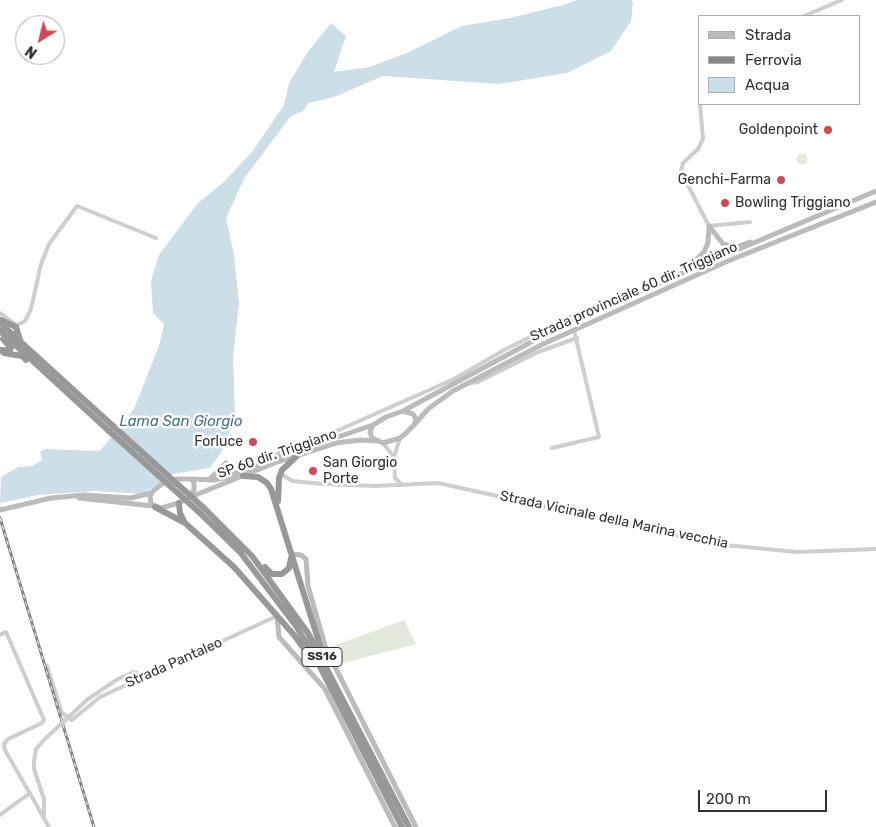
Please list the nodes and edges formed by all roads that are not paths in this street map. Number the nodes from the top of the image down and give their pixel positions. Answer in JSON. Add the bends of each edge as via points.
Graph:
{"nodes":[{"id":1,"x":842,"y":0,"type":"edge"},
{"id":2,"x":806,"y":15,"type":"edge"},
{"id":3,"x":700,"y":105,"type":"edge"},
{"id":4,"x":876,"y":192,"type":"edge"},
{"id":5,"x":876,"y":203,"type":"edge"},
{"id":6,"x":750,"y":222,"type":"dead end"},
{"id":7,"x":709,"y":226,"type":"junction"},
{"id":8,"x":782,"y":232,"type":"junction"},
{"id":9,"x":156,"y":238,"type":"dead end"},
{"id":10,"x":658,"y":284,"type":"junction"},
{"id":11,"x":610,"y":304,"type":"junction"},
{"id":12,"x":0,"y":313,"type":"edge"},
{"id":13,"x":0,"y":321,"type":"edge"},
{"id":14,"x":17,"y":326,"type":"junction"},
{"id":15,"x":574,"y":330,"type":"junction"},
{"id":16,"x":0,"y":331,"type":"edge"},
{"id":17,"x":0,"y":336,"type":"edge"},
{"id":18,"x":577,"y":338,"type":"junction"},
{"id":19,"x":22,"y":343,"type":"junction"},
{"id":20,"x":0,"y":349,"type":"edge"},
{"id":21,"x":55,"y":381,"type":"junction"},
{"id":22,"x":466,"y":384,"type":"junction"},
{"id":23,"x":387,"y":408,"type":"junction"},
{"id":24,"x":403,"y":411,"type":"junction"},
{"id":25,"x":389,"y":416,"type":"junction"},
{"id":26,"x":373,"y":425,"type":"junction"},
{"id":27,"x":414,"y":425,"type":"junction"},
{"id":28,"x":111,"y":429,"type":"junction"},
{"id":29,"x":400,"y":438,"type":"junction"},
{"id":30,"x":376,"y":441,"type":"junction"},
{"id":31,"x":383,"y":443,"type":"junction"},
{"id":32,"x":552,"y":448,"type":"dead end"},
{"id":33,"x":298,"y":455,"type":"junction"},
{"id":34,"x":394,"y":457,"type":"junction"},
{"id":35,"x":270,"y":460,"type":"junction"},
{"id":36,"x":236,"y":473,"type":"junction"},
{"id":37,"x":280,"y":474,"type":"junction"},
{"id":38,"x":243,"y":476,"type":"junction"},
{"id":39,"x":395,"y":478,"type":"junction"},
{"id":40,"x":191,"y":479,"type":"junction"},
{"id":41,"x":209,"y":480,"type":"junction"},
{"id":42,"x":388,"y":485,"type":"junction"},
{"id":43,"x":402,"y":485,"type":"junction"},
{"id":44,"x":151,"y":493,"type":"junction"},
{"id":45,"x":63,"y":497,"type":"junction"},
{"id":46,"x":188,"y":498,"type":"junction"},
{"id":47,"x":179,"y":503,"type":"junction"},
{"id":48,"x":278,"y":505,"type":"junction"},
{"id":49,"x":154,"y":506,"type":"junction"},
{"id":50,"x":0,"y":510,"type":"edge"},
{"id":51,"x":202,"y":511,"type":"junction"},
{"id":52,"x":185,"y":522,"type":"junction"},
{"id":53,"x":876,"y":549,"type":"edge"},
{"id":54,"x":292,"y":554,"type":"junction"},
{"id":55,"x":252,"y":556,"type":"junction"},
{"id":56,"x":257,"y":573,"type":"junction"},
{"id":57,"x":243,"y":578,"type":"junction"},
{"id":58,"x":255,"y":580,"type":"junction"},
{"id":59,"x":257,"y":593,"type":"junction"},
{"id":60,"x":277,"y":616,"type":"junction"},
{"id":61,"x":0,"y":635,"type":"edge"},
{"id":62,"x":47,"y":666,"type":"dead end"},
{"id":63,"x":327,"y":674,"type":"junction"},
{"id":64,"x":144,"y":676,"type":"junction"},
{"id":65,"x":8,"y":739,"type":"junction"},
{"id":66,"x":0,"y":742,"type":"edge"},
{"id":67,"x":30,"y":793,"type":"junction"},
{"id":68,"x":0,"y":815,"type":"edge"},
{"id":69,"x":44,"y":817,"type":"junction"},
{"id":70,"x":49,"y":827,"type":"edge"},
{"id":71,"x":395,"y":827,"type":"edge"},
{"id":72,"x":402,"y":827,"type":"edge"},
{"id":73,"x":409,"y":827,"type":"edge"},
{"id":74,"x":416,"y":827,"type":"edge"}],
"edges":[{"from":1,"to":2,"type":"street"},
{"from":3,"to":7,"type":"street","via":[[703,139],[681,168]]},
{"from":4,"to":8,"type":"main road"},
{"from":5,"to":15,"type":"main road","name":"Strada provinciale 60 dir. Triggiano","via":[[728,261]]},
{"from":6,"to":7,"type":"street"},
{"from":7,"to":8,"type":"main road","via":[[718,240],[729,246]]},
{"from":7,"to":10,"type":"main road","via":[[708,243],[696,262]]},
{"from":8,"to":10,"type":"main road"},
{"from":9,"to":14,"type":"street","via":[[77,206],[49,244],[31,308],[25,321]]},
{"from":10,"to":11,"type":"main road"},
{"from":11,"to":23,"type":"street","via":[[591,307],[454,379]]},
{"from":11,"to":24,"type":"main road","via":[[530,341]]},
{"from":12,"to":14,"type":"street"},
{"from":13,"to":14,"type":"highway","number":"SS16"},
{"from":13,"to":19,"type":"highway","number":"SS16"},
{"from":14,"to":19,"type":"highway","number":"SS16"},
{"from":15,"to":18,"type":"street"},
{"from":15,"to":22,"type":"main road","name":"Strada provinciale 60 dir. Triggiano"},
{"from":16,"to":21,"type":"highway","number":"SS16"},
{"from":17,"to":20,"type":"highway","number":"SS16","via":[[11,348],[8,351]]},
{"from":18,"to":22,"type":"street","via":[[514,363],[478,382]]},
{"from":18,"to":32,"type":"street","via":[[599,437]]},
{"from":19,"to":28,"type":"highway","number":"SS16"},
{"from":20,"to":21,"type":"highway","number":"SS16","via":[[4,353],[22,356]]},
{"from":21,"to":28,"type":"highway","number":"SS16"},
{"from":22,"to":27,"type":"main road","name":"Strada provinciale 60 dir. Triggiano","via":[[428,409]]},
{"from":23,"to":25,"type":"street"},
{"from":23,"to":35,"type":"street","via":[[332,433],[283,450]]},
{"from":24,"to":25,"type":"main road"},
{"from":24,"to":27,"type":"main road","via":[[414,416]]},
{"from":25,"to":26,"type":"main road"},
{"from":26,"to":30,"type":"main road","via":[[370,432]]},
{"from":26,"to":35,"type":"main road"},
{"from":27,"to":29,"type":"main road","name":"Strada provinciale 60 dir. Triggiano"},
{"from":28,"to":51,"type":"highway","number":"SS16","bridge":true},
{"from":29,"to":31,"type":"main road"},
{"from":29,"to":34,"type":"street"},
{"from":30,"to":31,"type":"main road","name":"SP 60 dir. Triggiano"},
{"from":30,"to":33,"type":"main road","name":"SP 60 dir. Triggiano","via":[[347,441]]},
{"from":31,"to":34,"type":"street"},
{"from":33,"to":37,"type":"highway"},
{"from":33,"to":38,"type":"main road","name":"SP 60 dir. Triggiano"},
{"from":34,"to":39,"type":"street"},
{"from":35,"to":36,"type":"main road"},
{"from":36,"to":41,"type":"main road"},
{"from":36,"to":41,"type":"main road","via":[[230,472],[226,463]]},
{"from":37,"to":42,"type":"street","name":"Strada Vicinale della Marina vecchia","via":[[292,481]]},
{"from":37,"to":48,"type":"highway"},
{"from":38,"to":46,"type":"main road","name":"SP 60 dir. Triggiano"},
{"from":38,"to":48,"type":"highway","number":"SS16","via":[[258,477],[267,483]]},
{"from":39,"to":42,"type":"street"},
{"from":39,"to":43,"type":"street"},
{"from":40,"to":41,"type":"main road"},
{"from":40,"to":44,"type":"main road","via":[[168,482]]},
{"from":40,"to":46,"type":"main road","via":[[195,486]]},
{"from":42,"to":43,"type":"street","name":"Strada Vicinale della Marina vecchia"},
{"from":43,"to":53,"type":"street","name":"Strada Vicinale della Marina vecchia","via":[[438,483],[456,486],[715,544],[797,552]]},
{"from":44,"to":45,"type":"main road","via":[[131,498]]},
{"from":44,"to":49,"type":"main road","via":[[149,501]]},
{"from":45,"to":49,"type":"main road","name":"SP 60 dir. Triggiano"},
{"from":45,"to":50,"type":"main road"},
{"from":46,"to":47,"type":"main road","name":"SP 60 dir. Triggiano"},
{"from":47,"to":49,"type":"main road","name":"SP 60 dir. Triggiano"},
{"from":47,"to":52,"type":"highway"},
{"from":48,"to":54,"type":"highway","number":"SS16"},
{"from":49,"to":52,"type":"highway","number":"SS16"},
{"from":51,"to":55,"type":"highway","number":"SS16"},
{"from":51,"to":56,"type":"highway","number":"SS16"},
{"from":52,"to":57,"type":"highway","number":"SS16"},
{"from":54,"to":55,"type":"highway","number":"SS16","via":[[289,568],[277,575]]},
{"from":54,"to":63,"type":"highway","number":"SS16"},
{"from":54,"to":74,"type":"main road","via":[[306,559],[308,586],[326,649]]},
{"from":55,"to":63,"type":"highway","number":"SS16","via":[[288,604]]},
{"from":56,"to":58,"type":"highway"},
{"from":56,"to":63,"type":"highway","number":"SS16"},
{"from":57,"to":58,"type":"highway"},
{"from":57,"to":59,"type":"highway","number":"SS16"},
{"from":58,"to":59,"type":"highway"},
{"from":59,"to":60,"type":"highway","number":"SS16"},
{"from":60,"to":63,"type":"highway","number":"SS16"},
{"from":60,"to":64,"type":"street","name":"Strada Pantaleo"},
{"from":60,"to":71,"type":"main road","via":[[278,637],[325,689]]},
{"from":61,"to":65,"type":"street","via":[[6,632],[44,720]]},
{"from":62,"to":64,"type":"street","name":"Strada Pantaleo","via":[[62,713],[70,720],[76,719],[95,700]]},
{"from":63,"to":72,"type":"highway","number":"SS16"},
{"from":63,"to":73,"type":"highway","number":"SS16"},
{"from":64,"to":69,"type":"street","name":"Strada Pantaleo","bridge":true,"via":[[134,672],[88,698],[36,749],[34,769],[44,799]]},
{"from":65,"to":66,"type":"street"},
{"from":65,"to":67,"type":"street","name":"Strada Pantaleo","via":[[4,744],[5,750]]},
{"from":67,"to":68,"type":"street"},
{"from":67,"to":69,"type":"street","name":"Strada Pantaleo"},
{"from":69,"to":70,"type":"street","name":"Strada Pantaleo"}]}
